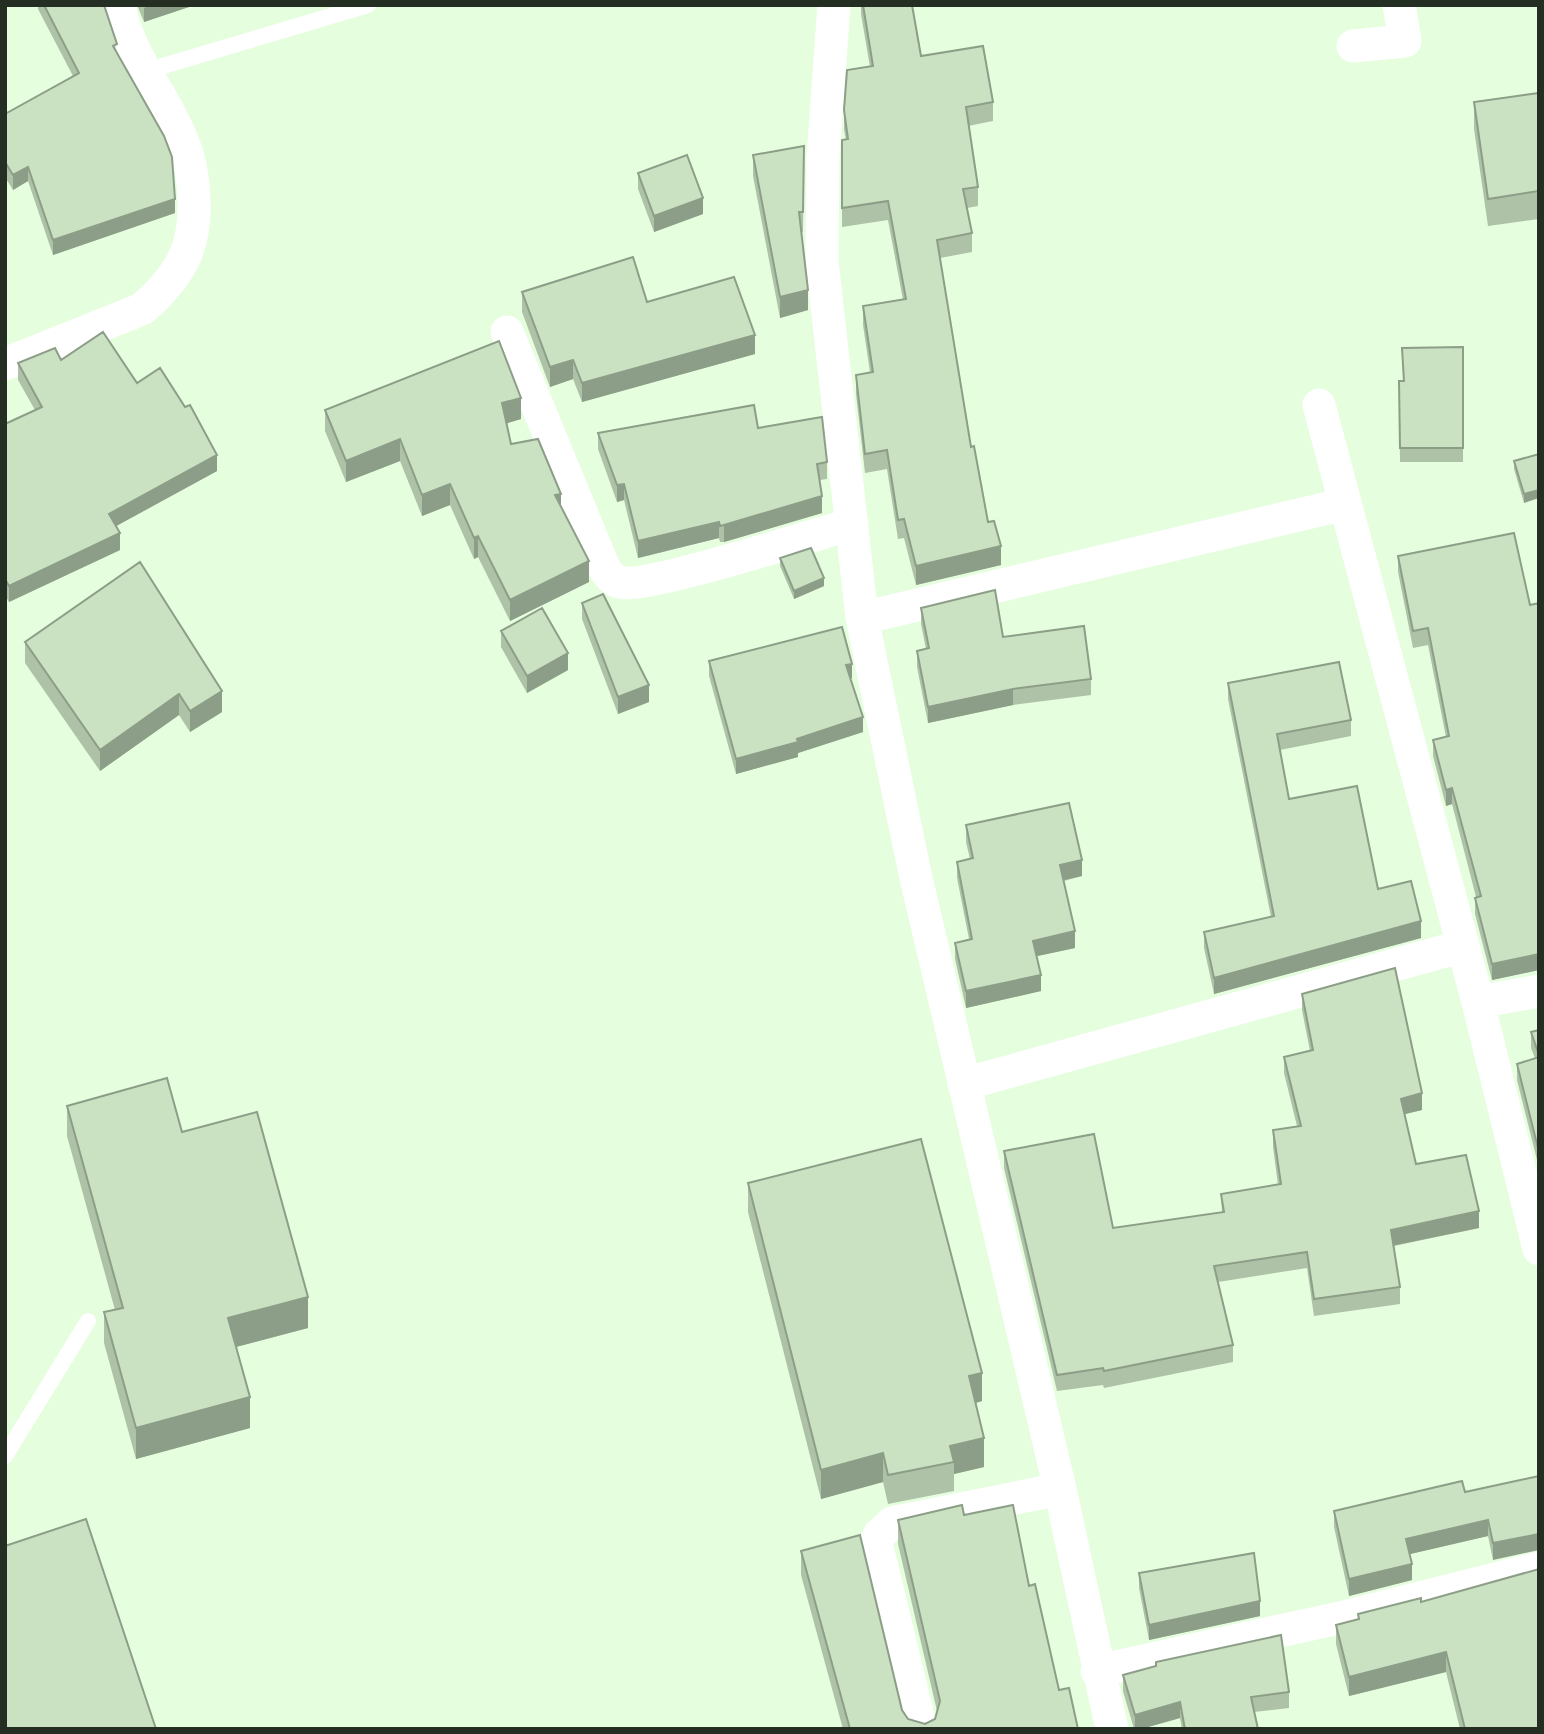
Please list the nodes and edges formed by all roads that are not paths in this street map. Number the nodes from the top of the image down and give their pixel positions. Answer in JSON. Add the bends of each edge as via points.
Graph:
{"nodes":[{"id":1,"x":119,"y":5,"type":"edge"},
{"id":2,"x":368,"y":5,"type":"edge"},
{"id":3,"x":834,"y":5,"type":"edge"},
{"id":4,"x":1399,"y":5,"type":"edge"},
{"id":5,"x":1353,"y":46,"type":"dead end"},
{"id":6,"x":146,"y":71,"type":"junction"},
{"id":7,"x":507,"y":332,"type":"dead end"},
{"id":8,"x":5,"y":364,"type":"edge"},
{"id":9,"x":1319,"y":405,"type":"dead end"},
{"id":10,"x":1345,"y":504,"type":"junction"},
{"id":11,"x":852,"y":524,"type":"junction"},
{"id":12,"x":862,"y":618,"type":"junction"},
{"id":13,"x":1463,"y":946,"type":"junction"},
{"id":14,"x":1539,"y":991,"type":"edge"},
{"id":15,"x":1478,"y":1002,"type":"junction"},
{"id":16,"x":964,"y":1084,"type":"junction"},
{"id":17,"x":1539,"y":1249,"type":"edge"},
{"id":18,"x":88,"y":1321,"type":"dead end"},
{"id":19,"x":5,"y":1456,"type":"edge"},
{"id":20,"x":1060,"y":1489,"type":"junction"},
{"id":21,"x":1539,"y":1568,"type":"edge"},
{"id":22,"x":1097,"y":1671,"type":"junction"},
{"id":23,"x":922,"y":1729,"type":"edge"},
{"id":24,"x":1112,"y":1729,"type":"edge"}],
"edges":[{"from":1,"to":6,"type":"street"},
{"from":2,"to":6,"type":"lane"},
{"from":3,"to":11,"type":"street","via":[[823,157],[822,261]]},
{"from":4,"to":5,"type":"street","via":[[1405,41]]},
{"from":6,"to":8,"type":"street","via":[[183,142],[193,190],[192,233],[183,260],[142,309]]},
{"from":7,"to":11,"type":"street","via":[[607,574],[619,582],[654,580]]},
{"from":9,"to":10,"type":"street"},
{"from":10,"to":12,"type":"street"},
{"from":10,"to":13,"type":"street"},
{"from":11,"to":12,"type":"street"},
{"from":12,"to":16,"type":"street"},
{"from":13,"to":15,"type":"street"},
{"from":13,"to":16,"type":"street"},
{"from":14,"to":15,"type":"street"},
{"from":15,"to":17,"type":"street"},
{"from":16,"to":20,"type":"street"},
{"from":18,"to":19,"type":"lane"},
{"from":20,"to":22,"type":"street"},
{"from":20,"to":23,"type":"street","via":[[892,1523],[879,1535],[876,1543]]},
{"from":21,"to":22,"type":"street"},
{"from":22,"to":24,"type":"street"}]}
